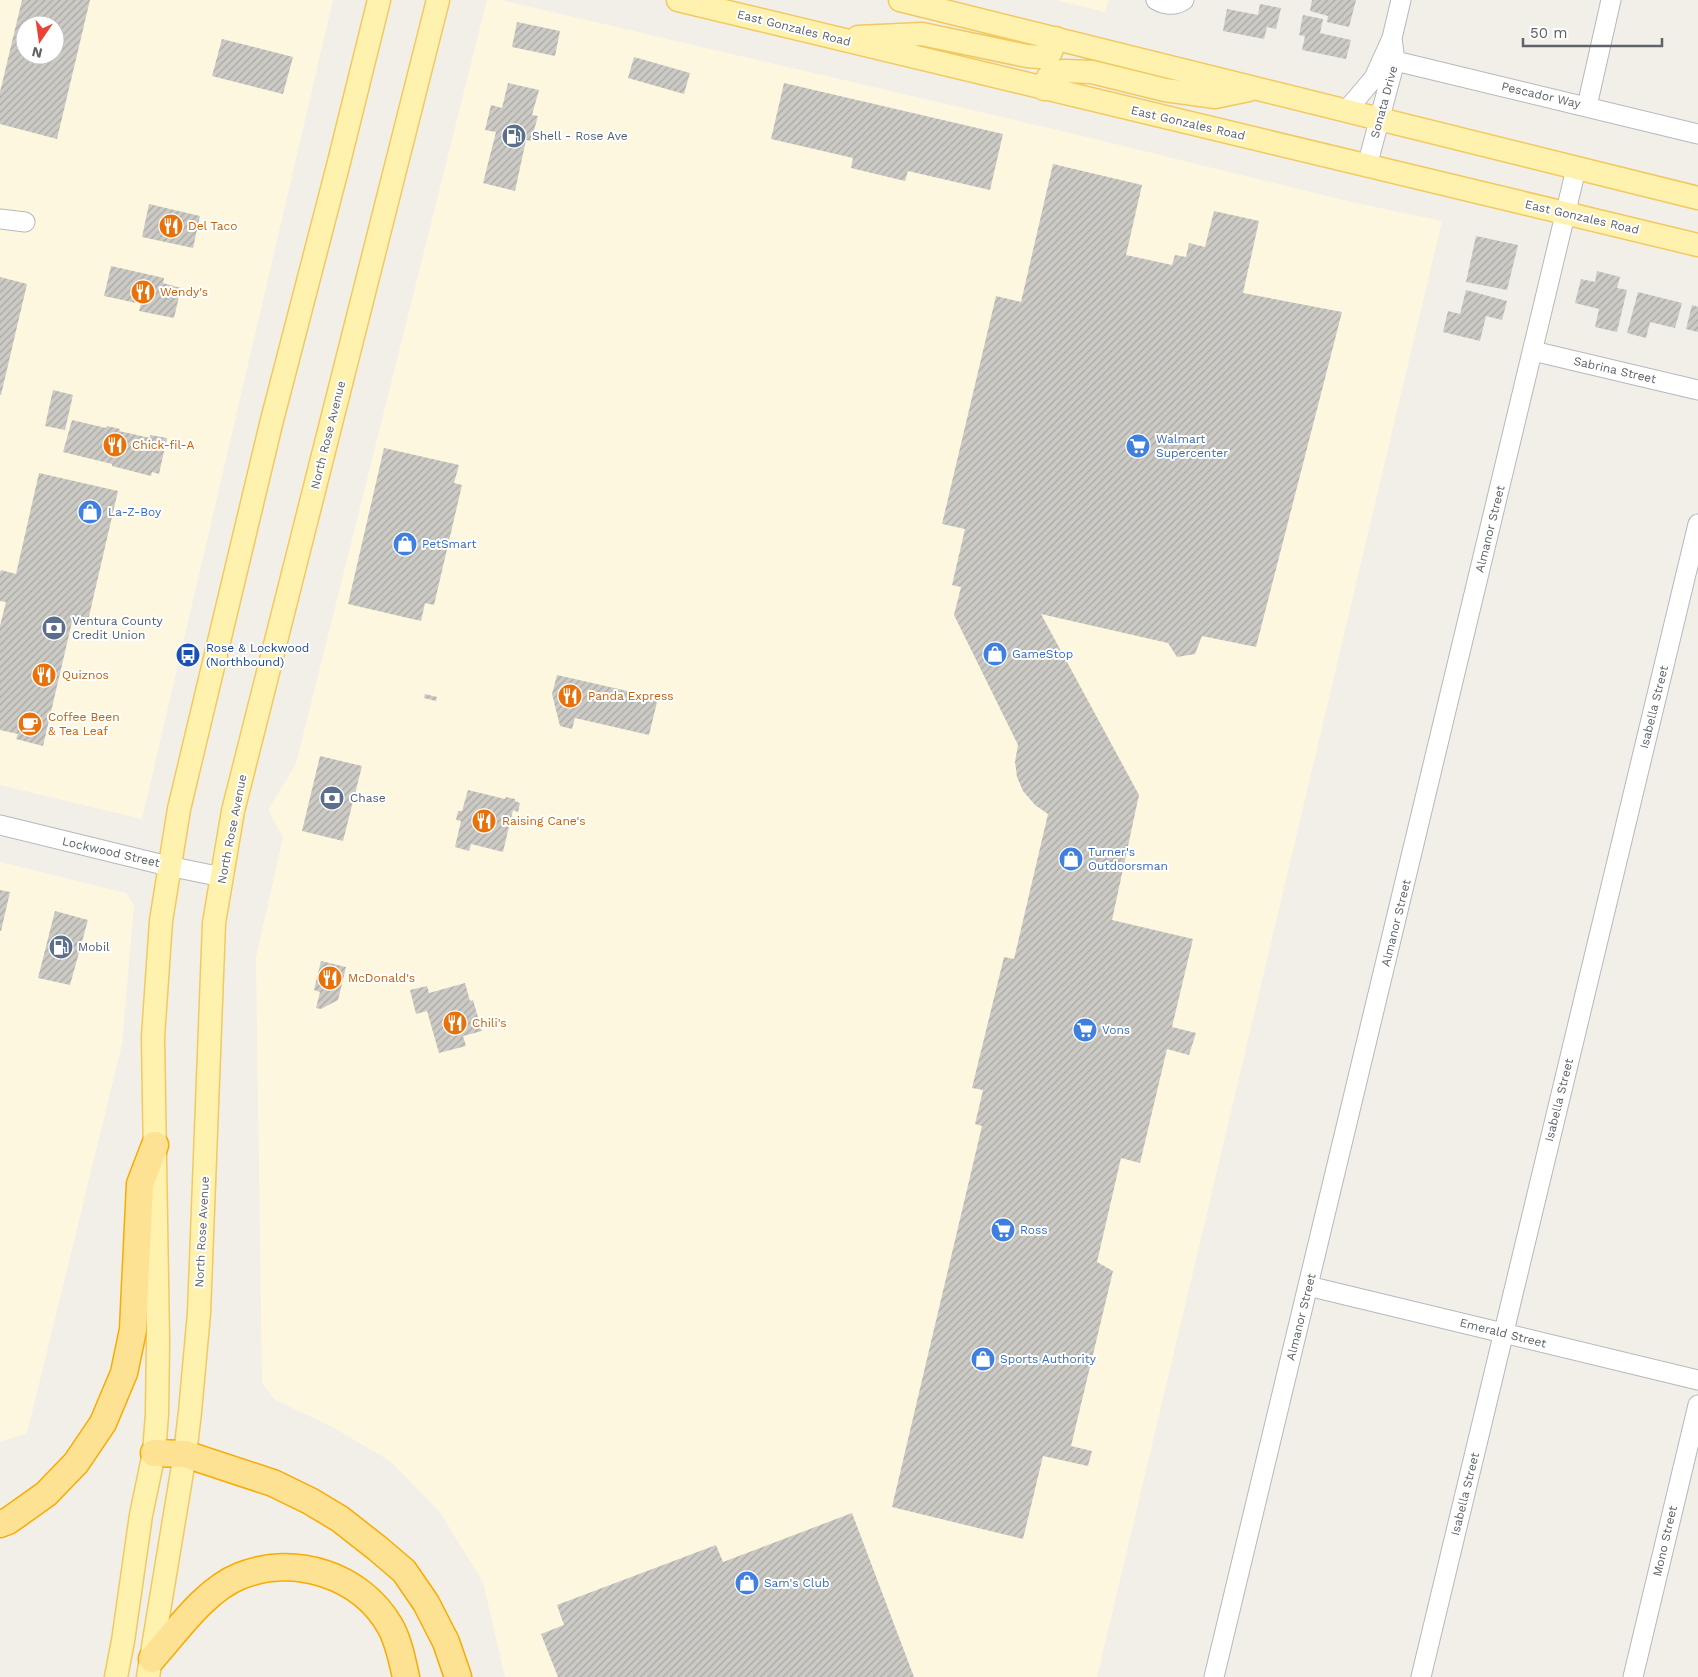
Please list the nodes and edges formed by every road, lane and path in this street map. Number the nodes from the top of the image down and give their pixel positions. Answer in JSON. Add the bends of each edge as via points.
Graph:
{"nodes":[{"id":1,"x":379,"y":0,"type":"edge"},
{"id":2,"x":438,"y":0,"type":"edge"},
{"id":3,"x":678,"y":0,"type":"edge"},
{"id":4,"x":900,"y":0,"type":"edge"},
{"id":5,"x":1156,"y":0,"type":"edge"},
{"id":6,"x":1184,"y":0,"type":"edge"},
{"id":7,"x":1401,"y":0,"type":"edge"},
{"id":8,"x":1611,"y":0,"type":"edge"},
{"id":9,"x":1056,"y":38,"type":"junction"},
{"id":10,"x":840,"y":39,"type":"junction"},
{"id":11,"x":1389,"y":59,"type":"junction"},
{"id":12,"x":1044,"y":89,"type":"junction"},
{"id":13,"x":1256,"y":89,"type":"junction"},
{"id":14,"x":1587,"y":106,"type":"junction"},
{"id":15,"x":1346,"y":111,"type":"junction"},
{"id":16,"x":1380,"y":120,"type":"junction"},
{"id":17,"x":1698,"y":134,"type":"edge"},
{"id":18,"x":1367,"y":166,"type":"junction"},
{"id":19,"x":1576,"y":169,"type":"junction"},
{"id":20,"x":1698,"y":198,"type":"edge"},
{"id":21,"x":1566,"y":213,"type":"junction"},
{"id":22,"x":0,"y":219,"type":"edge"},
{"id":23,"x":25,"y":222,"type":"dead end"},
{"id":24,"x":1698,"y":244,"type":"edge"},
{"id":25,"x":1533,"y":351,"type":"junction"},
{"id":26,"x":1698,"y":390,"type":"edge"},
{"id":27,"x":1698,"y":524,"type":"edge"},
{"id":28,"x":0,"y":825,"type":"edge"},
{"id":29,"x":168,"y":866,"type":"junction"},
{"id":30,"x":222,"y":877,"type":"junction"},
{"id":31,"x":155,"y":1146,"type":"junction"},
{"id":32,"x":1308,"y":1286,"type":"junction"},
{"id":33,"x":1504,"y":1333,"type":"junction"},
{"id":34,"x":1698,"y":1380,"type":"edge"},
{"id":35,"x":1698,"y":1405,"type":"edge"},
{"id":36,"x":154,"y":1453,"type":"junction"},
{"id":37,"x":185,"y":1454,"type":"junction"},
{"id":38,"x":0,"y":1524,"type":"edge"},
{"id":39,"x":150,"y":1668,"type":"edge"},
{"id":40,"x":116,"y":1677,"type":"edge"},
{"id":41,"x":406,"y":1677,"type":"edge"},
{"id":42,"x":458,"y":1677,"type":"edge"},
{"id":43,"x":1214,"y":1677,"type":"edge"},
{"id":44,"x":1421,"y":1677,"type":"edge"},
{"id":45,"x":1633,"y":1677,"type":"edge"}],
"edges":[{"from":1,"to":29,"type":"main road","via":[[269,434]]},
{"from":2,"to":30,"type":"main road","name":"North Rose Avenue","via":[[233,811]]},
{"from":3,"to":10,"type":"main road","name":"East Gonzales Road"},
{"from":4,"to":9,"type":"main road"},
{"from":5,"to":6,"type":"street","via":[[1173,4]]},
{"from":7,"to":11,"type":"street","name":"Sonata Drive"},
{"from":8,"to":14,"type":"street"},
{"from":9,"to":10,"type":"main road","via":[[1051,52],[1040,57],[922,34]]},
{"from":9,"to":13,"type":"main road"},
{"from":10,"to":12,"type":"main road","name":"East Gonzales Road"},
{"from":11,"to":14,"type":"street","name":"Pescador Way"},
{"from":11,"to":15,"type":"street","name":"Sonata Drive"},
{"from":11,"to":16,"type":"street","name":"Sonata Drive"},
{"from":12,"to":13,"type":"main road","via":[[1048,77],[1054,72],[1065,71],[1092,72],[1165,90],[1215,97]]},
{"from":12,"to":18,"type":"main road","name":"East Gonzales Road"},
{"from":13,"to":15,"type":"main road"},
{"from":14,"to":17,"type":"street","name":"Pescador Way"},
{"from":15,"to":16,"type":"main road"},
{"from":16,"to":18,"type":"street","name":"Sonata Drive"},
{"from":16,"to":19,"type":"main road"},
{"from":18,"to":21,"type":"main road","name":"East Gonzales Road"},
{"from":19,"to":20,"type":"main road"},
{"from":19,"to":21,"type":"street","name":"Almanor Street"},
{"from":21,"to":24,"type":"main road","name":"East Gonzales Road"},
{"from":21,"to":25,"type":"street","name":"Almanor Street"},
{"from":22,"to":23,"type":"street"},
{"from":25,"to":26,"type":"street","name":"Sabrina Street"},
{"from":25,"to":32,"type":"street","name":"Almanor Street"},
{"from":27,"to":33,"type":"street","name":"Isabella Street"},
{"from":28,"to":29,"type":"street","name":"Lockwood Street"},
{"from":29,"to":30,"type":"street","name":"Lockwood Street"},
{"from":29,"to":31,"type":"main road","via":[[153,1037]]},
{"from":30,"to":37,"type":"main road","name":"North Rose Avenue","via":[[214,923],[199,1313]]},
{"from":31,"to":36,"type":"main road","via":[[158,1342]]},
{"from":31,"to":38,"type":"highway","via":[[140,1184],[133,1330],[124,1373],[103,1424],[76,1463],[46,1494]]},
{"from":32,"to":33,"type":"street","name":"Emerald Street"},
{"from":32,"to":43,"type":"street","name":"Almanor Street"},
{"from":33,"to":34,"type":"street","name":"Emerald Street"},
{"from":33,"to":44,"type":"street","name":"Isabella Street"},
{"from":35,"to":45,"type":"street","name":"Mono Street"},
{"from":36,"to":37,"type":"highway"},
{"from":36,"to":40,"type":"main road"},
{"from":37,"to":39,"type":"main road","name":"North Rose Avenue"},
{"from":37,"to":42,"type":"highway","via":[[273,1483],[310,1501],[340,1518],[378,1548],[404,1572],[426,1603],[446,1642]]},
{"from":39,"to":41,"type":"highway","via":[[203,1600],[239,1576],[286,1567],[306,1568],[344,1581],[372,1602],[390,1626],[401,1652]]}]}
